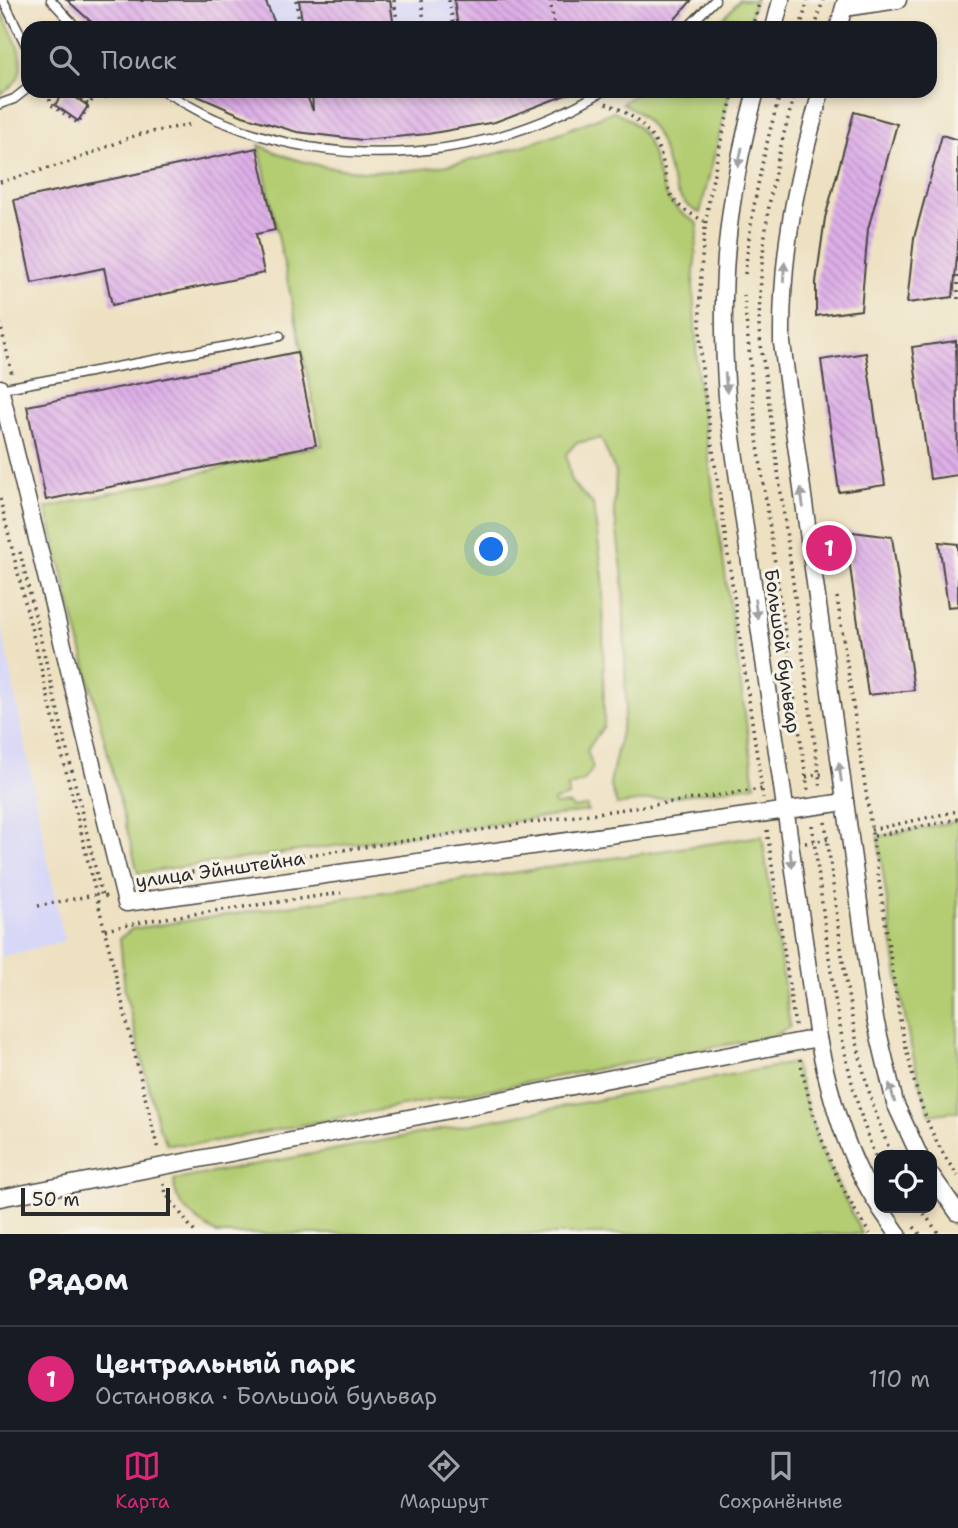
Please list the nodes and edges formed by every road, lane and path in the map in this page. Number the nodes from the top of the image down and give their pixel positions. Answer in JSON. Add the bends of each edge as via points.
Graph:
{"nodes":[{"id":1,"x":3,"y":0,"type":"edge"},
{"id":2,"x":51,"y":0,"type":"edge"},
{"id":3,"x":142,"y":0,"type":"edge"},
{"id":4,"x":296,"y":0,"type":"edge"},
{"id":5,"x":394,"y":0,"type":"edge"},
{"id":6,"x":421,"y":0,"type":"edge"},
{"id":7,"x":449,"y":0,"type":"edge"},
{"id":8,"x":550,"y":0,"type":"edge"},
{"id":9,"x":715,"y":0,"type":"edge"},
{"id":10,"x":760,"y":0,"type":"edge"},
{"id":11,"x":782,"y":0,"type":"edge"},
{"id":12,"x":808,"y":0,"type":"edge"},
{"id":13,"x":823,"y":0,"type":"edge"},
{"id":14,"x":898,"y":0,"type":"edge"},
{"id":15,"x":845,"y":4,"type":"edge"},
{"id":16,"x":142,"y":7,"type":"dead end"},
{"id":17,"x":70,"y":21,"type":"edge"},
{"id":18,"x":299,"y":21,"type":"edge"},
{"id":19,"x":397,"y":21,"type":"edge"},
{"id":20,"x":424,"y":21,"type":"edge"},
{"id":21,"x":453,"y":21,"type":"edge"},
{"id":22,"x":553,"y":21,"type":"edge"},
{"id":23,"x":694,"y":21,"type":"edge"},
{"id":24,"x":754,"y":21,"type":"edge"},
{"id":25,"x":776,"y":21,"type":"edge"},
{"id":26,"x":802,"y":21,"type":"edge"},
{"id":27,"x":817,"y":21,"type":"edge"},
{"id":28,"x":840,"y":21,"type":"edge"},
{"id":29,"x":21,"y":35,"type":"edge"},
{"id":30,"x":21,"y":94,"type":"edge"},
{"id":31,"x":50,"y":98,"type":"edge"},
{"id":32,"x":79,"y":98,"type":"edge"},
{"id":33,"x":93,"y":98,"type":"edge"},
{"id":34,"x":176,"y":98,"type":"edge"},
{"id":35,"x":592,"y":98,"type":"edge"},
{"id":36,"x":754,"y":98,"type":"edge"},
{"id":37,"x":779,"y":98,"type":"edge"},
{"id":38,"x":819,"y":98,"type":"edge"},
{"id":39,"x":0,"y":104,"type":"edge"},
{"id":40,"x":89,"y":105,"type":"junction"},
{"id":41,"x":615,"y":106,"type":"dead end"},
{"id":42,"x":219,"y":121,"type":"junction"},
{"id":43,"x":0,"y":182,"type":"edge"},
{"id":44,"x":704,"y":220,"type":"dead end"},
{"id":45,"x":958,"y":276,"type":"edge"},
{"id":46,"x":958,"y":302,"type":"edge"},
{"id":47,"x":280,"y":336,"type":"dead end"},
{"id":48,"x":0,"y":389,"type":"edge"},
{"id":49,"x":0,"y":499,"type":"edge"},
{"id":50,"x":15,"y":528,"type":"dead end"},
{"id":51,"x":836,"y":589,"type":"dead end"},
{"id":52,"x":831,"y":772,"type":"dead end"},
{"id":53,"x":806,"y":777,"type":"junction"},
{"id":54,"x":794,"y":779,"type":"dead end"},
{"id":55,"x":762,"y":790,"type":"dead end"},
{"id":56,"x":808,"y":796,"type":"dead end"},
{"id":57,"x":845,"y":802,"type":"junction"},
{"id":58,"x":958,"y":811,"type":"edge"},
{"id":59,"x":785,"y":812,"type":"junction"},
{"id":60,"x":958,"y":818,"type":"edge"},
{"id":61,"x":812,"y":823,"type":"dead end"},
{"id":62,"x":767,"y":828,"type":"dead end"},
{"id":63,"x":872,"y":829,"type":"junction"},
{"id":64,"x":871,"y":835,"type":"junction"},
{"id":65,"x":834,"y":839,"type":"dead end"},
{"id":66,"x":815,"y":842,"type":"junction"},
{"id":67,"x":805,"y":843,"type":"dead end"},
{"id":68,"x":145,"y":878,"type":"dead end"},
{"id":69,"x":102,"y":886,"type":"junction"},
{"id":70,"x":93,"y":889,"type":"junction"},
{"id":71,"x":94,"y":895,"type":"junction"},
{"id":72,"x":110,"y":895,"type":"dead end"},
{"id":73,"x":38,"y":906,"type":"dead end"},
{"id":74,"x":151,"y":920,"type":"dead end"},
{"id":75,"x":105,"y":930,"type":"junction"},
{"id":76,"x":818,"y":1038,"type":"junction"},
{"id":77,"x":797,"y":1042,"type":"junction"},
{"id":78,"x":158,"y":1150,"type":"dead end"},
{"id":79,"x":917,"y":1150,"type":"edge"},
{"id":80,"x":874,"y":1153,"type":"edge"},
{"id":81,"x":958,"y":1176,"type":"edge"},
{"id":82,"x":164,"y":1181,"type":"dead end"},
{"id":83,"x":937,"y":1184,"type":"edge"},
{"id":84,"x":874,"y":1196,"type":"edge"},
{"id":85,"x":0,"y":1198,"type":"edge"},
{"id":86,"x":884,"y":1213,"type":"edge"},
{"id":87,"x":924,"y":1213,"type":"edge"},
{"id":88,"x":958,"y":1213,"type":"edge"},
{"id":89,"x":196,"y":1234,"type":"edge"},
{"id":90,"x":870,"y":1234,"type":"edge"},
{"id":91,"x":898,"y":1234,"type":"edge"},
{"id":92,"x":939,"y":1234,"type":"edge"}],
"edges":[{"from":1,"to":29,"type":"lane"},
{"from":2,"to":17,"type":"lane"},
{"from":3,"to":16,"type":"path"},
{"from":4,"to":18,"type":"path"},
{"from":5,"to":19,"type":"path"},
{"from":6,"to":20,"type":"path"},
{"from":7,"to":21,"type":"path"},
{"from":8,"to":22,"type":"path"},
{"from":9,"to":23,"type":"lane"},
{"from":10,"to":24,"type":"path"},
{"from":11,"to":25,"type":"street"},
{"from":12,"to":26,"type":"path"},
{"from":13,"to":27,"type":"path"},
{"from":14,"to":15,"type":"street"},
{"from":15,"to":28,"type":"street"},
{"from":30,"to":39,"type":"lane"},
{"from":31,"to":40,"type":"path","via":[[50,104],[78,123]]},
{"from":32,"to":40,"type":"path"},
{"from":33,"to":40,"type":"path"},
{"from":34,"to":42,"type":"lane"},
{"from":35,"to":42,"type":"lane","via":[[504,137],[374,155],[285,142]]},
{"from":36,"to":59,"type":"street","name":"Большой бульвар","one_way":true,"via":[[731,200],[723,267],[723,351]]},
{"from":37,"to":53,"type":"path","via":[[751,212],[743,287],[757,439]]},
{"from":57,"to":38,"type":"street","name":"Большой бульвар","one_way":true,"via":[[782,343],[786,239],[795,183]]},
{"from":41,"to":44,"type":"path","via":[[633,115],[647,131],[661,154],[674,200]]},
{"from":42,"to":43,"type":"path","via":[[136,135],[70,162]]},
{"from":45,"to":46,"type":"path"},
{"from":47,"to":48,"type":"lane"},
{"from":48,"to":59,"type":"street","name":"улица Эйнштейна","via":[[126,903]]},
{"from":49,"to":70,"type":"path"},
{"from":50,"to":69,"type":"path"},
{"from":51,"to":63,"type":"path"},
{"from":52,"to":53,"type":"path"},
{"from":53,"to":54,"type":"path"},
{"from":53,"to":56,"type":"path"},
{"from":55,"to":68,"type":"path"},
{"from":57,"to":59,"type":"street","name":"улица Эйнштейна"},
{"from":79,"to":57,"type":"street","name":"Большой бульвар","one_way":true,"via":[[895,1103],[883,1061]]},
{"from":58,"to":63,"type":"path"},
{"from":59,"to":76,"type":"street","name":"Большой бульвар","one_way":true},
{"from":60,"to":64,"type":"path"},
{"from":61,"to":66,"type":"path"},
{"from":62,"to":77,"type":"path"},
{"from":63,"to":64,"type":"path"},
{"from":64,"to":81,"type":"path","via":[[912,1081],[923,1115]]},
{"from":65,"to":66,"type":"path"},
{"from":66,"to":67,"type":"path"},
{"from":66,"to":80,"type":"path","via":[[850,1079]]},
{"from":69,"to":70,"type":"path"},
{"from":69,"to":72,"type":"path","via":[[102,897]]},
{"from":70,"to":71,"type":"path"},
{"from":71,"to":73,"type":"path"},
{"from":71,"to":75,"type":"path"},
{"from":74,"to":75,"type":"path"},
{"from":75,"to":78,"type":"path"},
{"from":76,"to":77,"type":"street"},
{"from":76,"to":84,"type":"street","name":"Большой бульвар","via":[[834,1104],[854,1160]]},
{"from":77,"to":85,"type":"street"},
{"from":77,"to":90,"type":"path","via":[[820,1139]]},
{"from":82,"to":89,"type":"path","via":[[166,1194]]},
{"from":83,"to":88,"type":"street"},
{"from":86,"to":91,"type":"street","name":"Большой бульвар"},
{"from":87,"to":92,"type":"path"}]}
